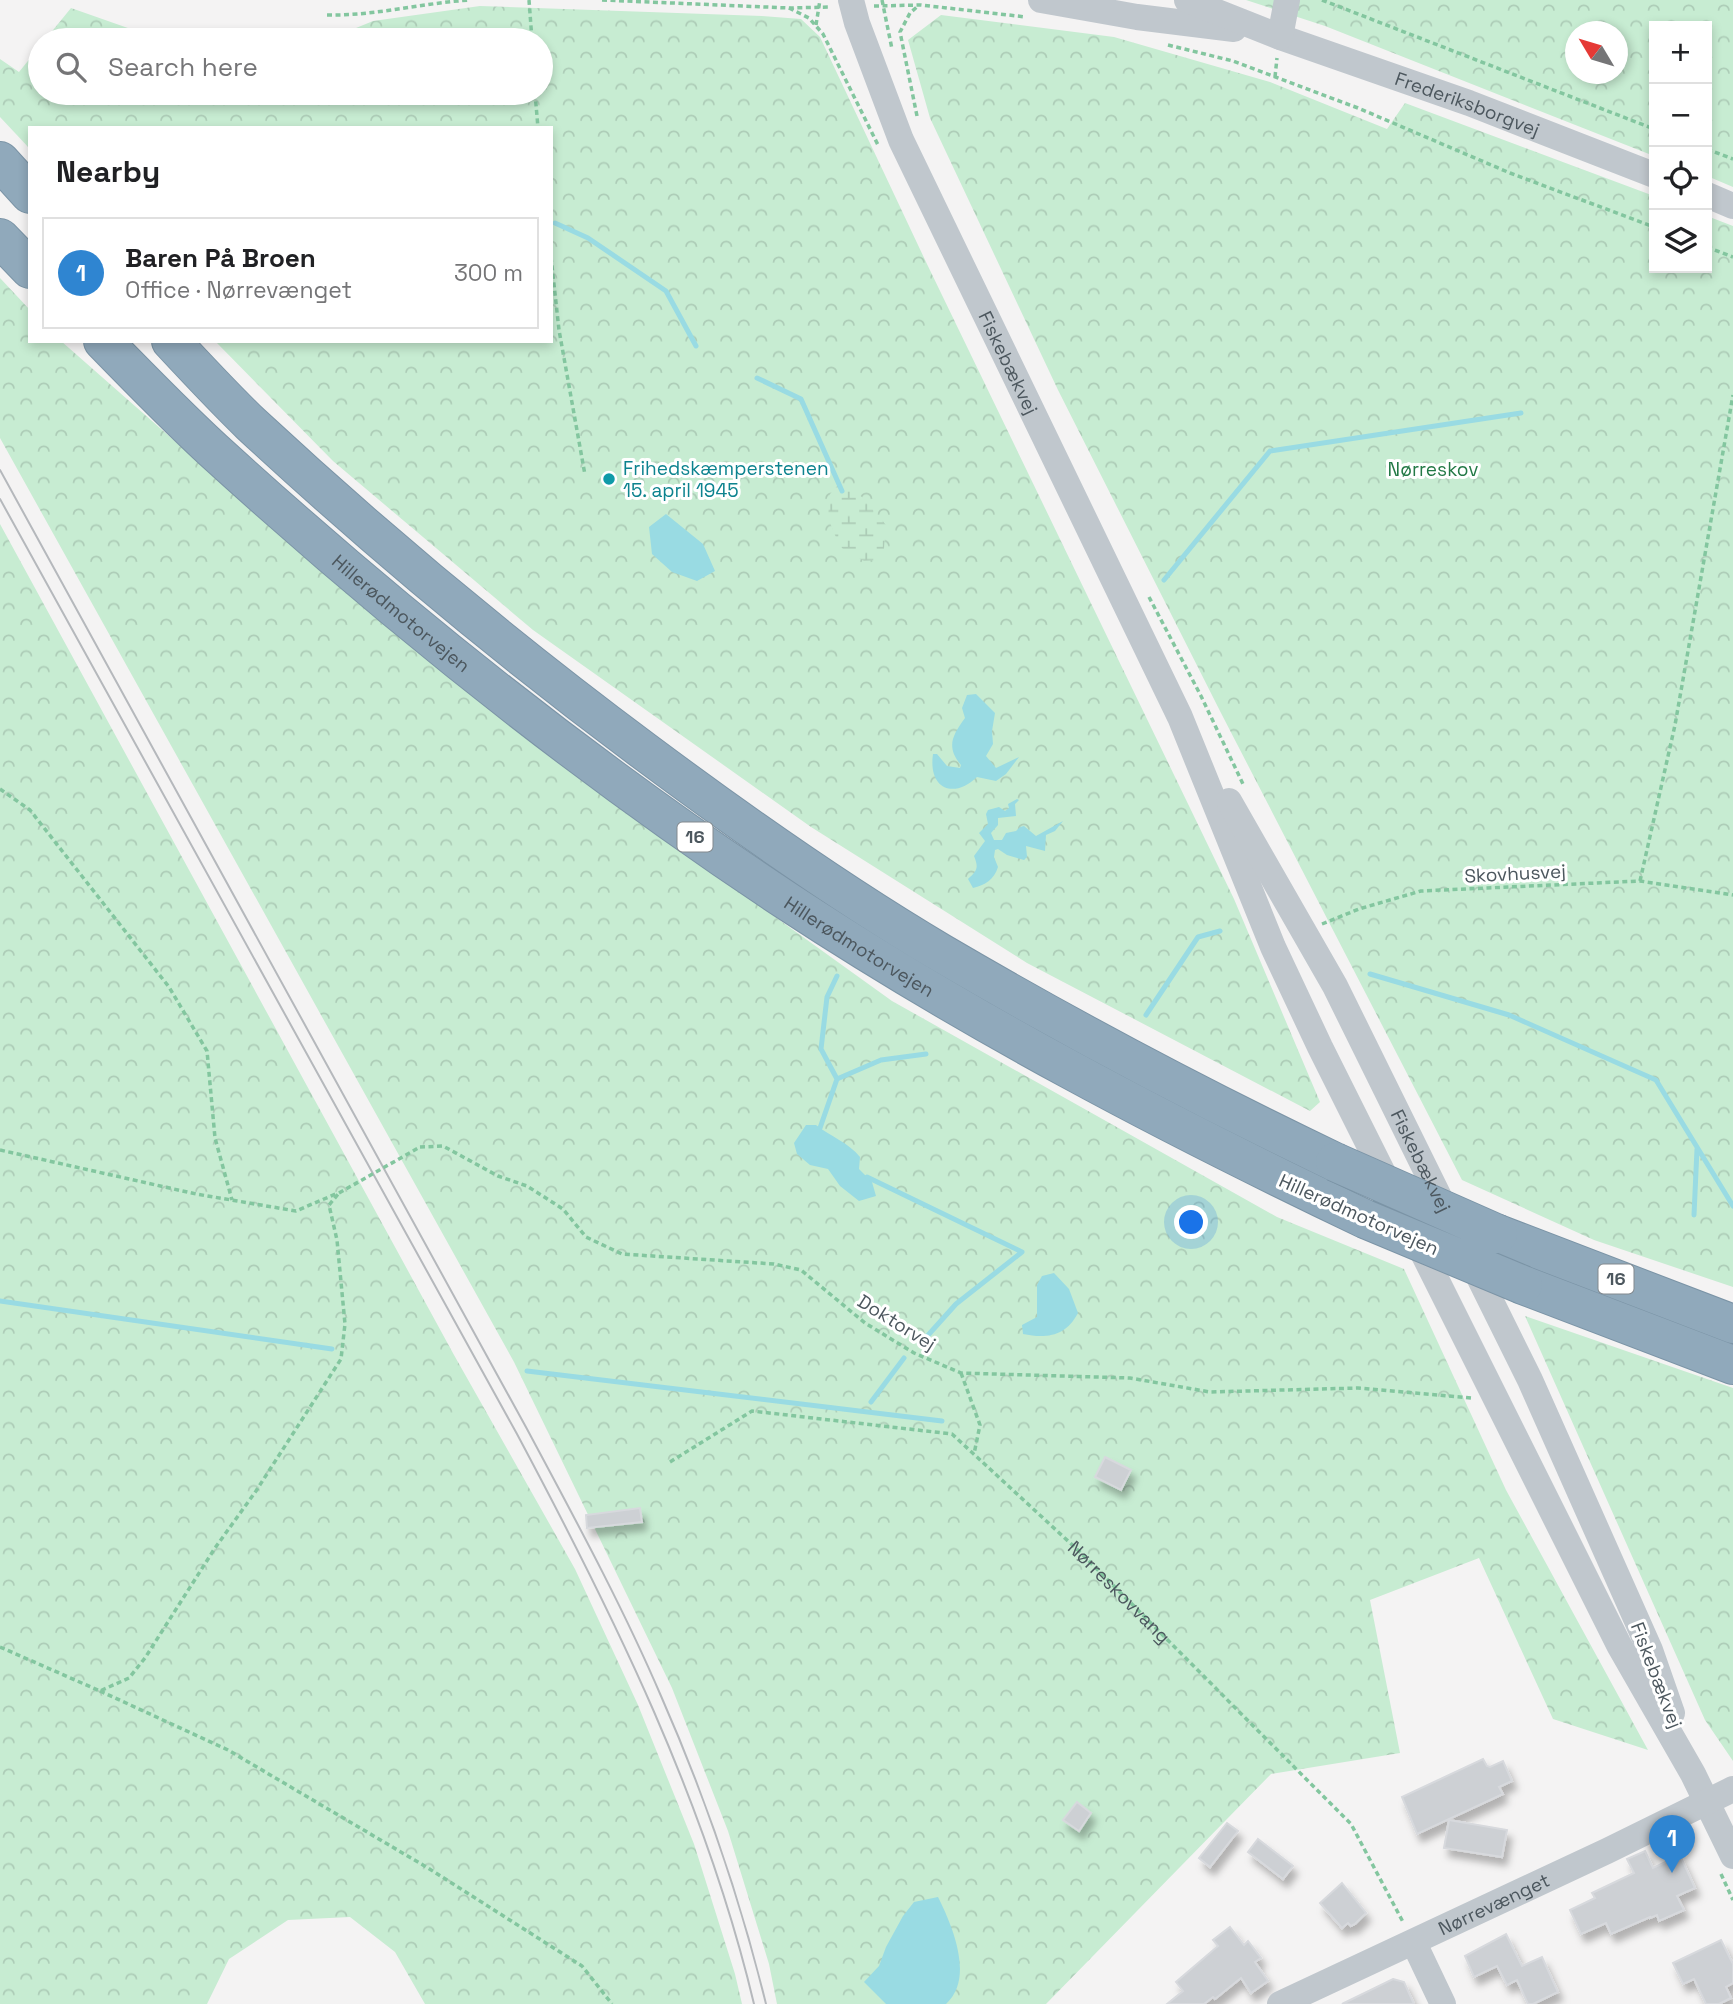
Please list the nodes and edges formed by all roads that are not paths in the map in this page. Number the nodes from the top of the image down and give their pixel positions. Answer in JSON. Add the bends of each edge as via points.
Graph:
{"nodes":[{"id":1,"x":851,"y":0,"type":"edge"},
{"id":2,"x":1041,"y":0,"type":"edge"},
{"id":3,"x":1187,"y":0,"type":"edge"},
{"id":4,"x":1287,"y":0,"type":"edge"},
{"id":5,"x":1280,"y":37,"type":"junction"},
{"id":6,"x":0,"y":161,"type":"edge"},
{"id":7,"x":1649,"y":173,"type":"edge"},
{"id":8,"x":28,"y":192,"type":"edge"},
{"id":9,"x":1712,"y":197,"type":"edge"},
{"id":10,"x":1733,"y":206,"type":"edge"},
{"id":11,"x":0,"y":238,"type":"edge"},
{"id":12,"x":28,"y":267,"type":"edge"},
{"id":13,"x":105,"y":343,"type":"edge"},
{"id":14,"x":173,"y":343,"type":"edge"},
{"id":15,"x":1180,"y":717,"type":"junction"},
{"id":16,"x":1733,"y":1324,"type":"edge"},
{"id":17,"x":1733,"y":1365,"type":"edge"},
{"id":18,"x":1693,"y":1774,"type":"junction"},
{"id":19,"x":1733,"y":1790,"type":"edge"},
{"id":20,"x":1707,"y":1802,"type":"junction"},
{"id":21,"x":1733,"y":1856,"type":"edge"},
{"id":22,"x":1414,"y":1943,"type":"junction"},
{"id":23,"x":1280,"y":2004,"type":"edge"},
{"id":24,"x":1443,"y":2004,"type":"edge"}],
"edges":[{"from":1,"to":15,"type":"street","name":"Fiskebækvej","via":[[901,140]]},
{"from":2,"to":5,"type":"street","name":"Frederiksborgvej"},
{"from":3,"to":5,"type":"street","name":"Frederiksborgvej"},
{"from":4,"to":5,"type":"street"},
{"from":5,"to":7,"type":"street","name":"Frederiksborgvej"},
{"from":6,"to":8,"type":"highway"},
{"from":9,"to":10,"type":"street"},
{"from":11,"to":12,"type":"highway"},
{"from":13,"to":17,"type":"highway","name":"Hillerødmotorvejen","number":"16","bridge":true,"via":[[212,449],[362,581],[519,709],[787,901],[921,985],[1241,1160],[1365,1219],[1523,1285]]},
{"from":14,"to":16,"type":"highway","name":"Hillerødmotorvejen","number":"16","bridge":true,"via":[[249,422],[397,554],[547,678],[811,870],[939,951],[1146,1068],[1335,1162],[1498,1234]]},
{"from":15,"to":18,"type":"street","name":"Fiskebækvej","via":[[1273,947],[1494,1400],[1619,1645]]},
{"from":15,"to":18,"type":"street","name":"Fiskebækvej","via":[[1335,986],[1530,1380],[1650,1650]]},
{"from":18,"to":20,"type":"street","name":"Fiskebækvej"},
{"from":19,"to":20,"type":"street","name":"Nørrevænget"},
{"from":20,"to":21,"type":"street","name":"Fiskebækvej"},
{"from":20,"to":22,"type":"street","name":"Nørrevænget"},
{"from":22,"to":23,"type":"street","name":"Nørrevænget"},
{"from":22,"to":24,"type":"street"}]}
